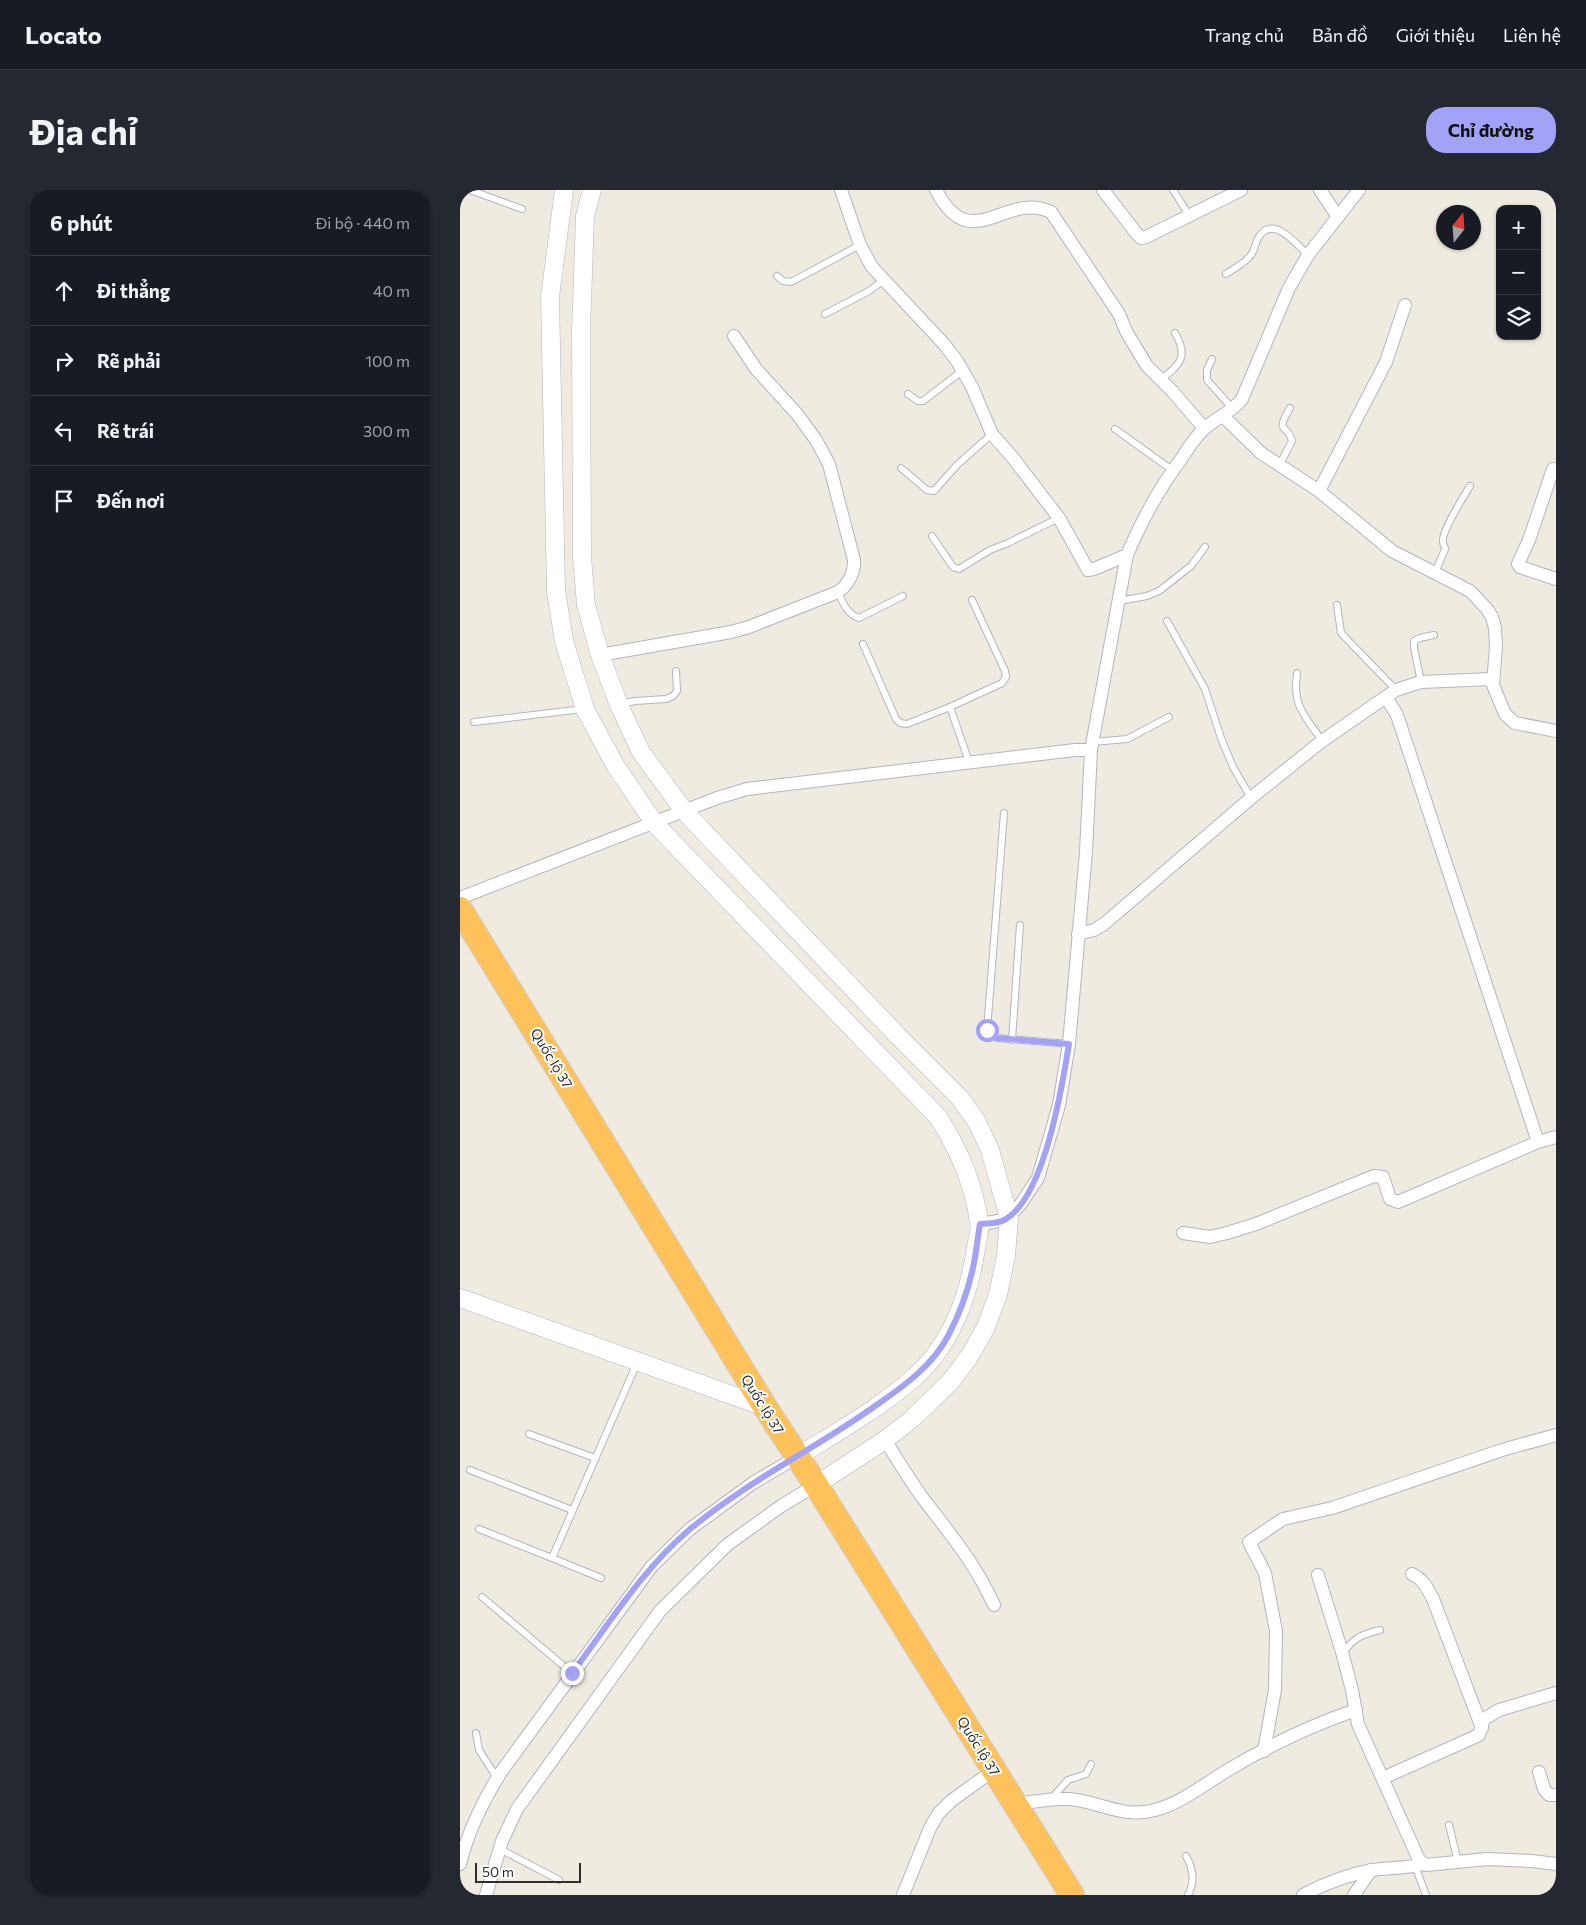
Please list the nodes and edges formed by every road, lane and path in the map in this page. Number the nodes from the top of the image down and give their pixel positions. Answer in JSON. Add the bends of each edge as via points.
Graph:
{"nodes":[{"id":1,"x":470,"y":190,"type":"edge"},
{"id":2,"x":564,"y":190,"type":"edge"},
{"id":3,"x":592,"y":190,"type":"edge"},
{"id":4,"x":841,"y":190,"type":"edge"},
{"id":5,"x":936,"y":190,"type":"edge"},
{"id":6,"x":1103,"y":190,"type":"edge"},
{"id":7,"x":1173,"y":190,"type":"edge"},
{"id":8,"x":1320,"y":190,"type":"edge"},
{"id":9,"x":1359,"y":190,"type":"edge"},
{"id":10,"x":1237,"y":191,"type":"edge"},
{"id":11,"x":522,"y":210,"type":"dead end"},
{"id":12,"x":1189,"y":215,"type":"junction"},
{"id":13,"x":1338,"y":217,"type":"junction"},
{"id":14,"x":860,"y":245,"type":"junction"},
{"id":15,"x":1308,"y":255,"type":"junction"},
{"id":16,"x":1226,"y":274,"type":"dead end"},
{"id":17,"x":777,"y":276,"type":"dead end"},
{"id":18,"x":884,"y":280,"type":"junction"},
{"id":19,"x":1405,"y":306,"type":"dead end"},
{"id":20,"x":825,"y":314,"type":"dead end"},
{"id":21,"x":1175,"y":333,"type":"dead end"},
{"id":22,"x":734,"y":336,"type":"dead end"},
{"id":23,"x":1212,"y":359,"type":"dead end"},
{"id":24,"x":962,"y":371,"type":"junction"},
{"id":25,"x":1160,"y":380,"type":"junction"},
{"id":26,"x":908,"y":394,"type":"dead end"},
{"id":27,"x":1290,"y":408,"type":"dead end"},
{"id":28,"x":1228,"y":413,"type":"junction"},
{"id":29,"x":1204,"y":428,"type":"junction"},
{"id":30,"x":1115,"y":429,"type":"dead end"},
{"id":31,"x":992,"y":434,"type":"junction"},
{"id":32,"x":1280,"y":464,"type":"junction"},
{"id":33,"x":901,"y":468,"type":"dead end"},
{"id":34,"x":1553,"y":469,"type":"dead end"},
{"id":35,"x":1172,"y":470,"type":"junction"},
{"id":36,"x":1470,"y":486,"type":"dead end"},
{"id":37,"x":1318,"y":491,"type":"junction"},
{"id":38,"x":1058,"y":518,"type":"junction"},
{"id":39,"x":932,"y":536,"type":"dead end"},
{"id":40,"x":1205,"y":547,"type":"dead end"},
{"id":41,"x":1127,"y":555,"type":"junction"},
{"id":42,"x":1435,"y":573,"type":"junction"},
{"id":43,"x":1556,"y":579,"type":"edge"},
{"id":44,"x":838,"y":592,"type":"junction"},
{"id":45,"x":903,"y":596,"type":"dead end"},
{"id":46,"x":972,"y":600,"type":"dead end"},
{"id":47,"x":1119,"y":601,"type":"junction"},
{"id":48,"x":1337,"y":605,"type":"dead end"},
{"id":49,"x":1167,"y":621,"type":"dead end"},
{"id":50,"x":1434,"y":635,"type":"dead end"},
{"id":51,"x":863,"y":644,"type":"dead end"},
{"id":52,"x":600,"y":655,"type":"junction"},
{"id":53,"x":676,"y":671,"type":"dead end"},
{"id":54,"x":1297,"y":673,"type":"dead end"},
{"id":55,"x":1492,"y":679,"type":"junction"},
{"id":56,"x":1421,"y":682,"type":"junction"},
{"id":57,"x":1391,"y":694,"type":"junction"},
{"id":58,"x":618,"y":705,"type":"junction"},
{"id":59,"x":950,"y":707,"type":"junction"},
{"id":60,"x":585,"y":709,"type":"junction"},
{"id":61,"x":1169,"y":717,"type":"dead end"},
{"id":62,"x":474,"y":722,"type":"dead end"},
{"id":63,"x":1556,"y":730,"type":"edge"},
{"id":64,"x":1322,"y":742,"type":"junction"},
{"id":65,"x":1092,"y":746,"type":"junction"},
{"id":66,"x":969,"y":762,"type":"junction"},
{"id":67,"x":1251,"y":798,"type":"junction"},
{"id":68,"x":685,"y":812,"type":"junction"},
{"id":69,"x":1004,"y":814,"type":"dead end"},
{"id":70,"x":655,"y":824,"type":"junction"},
{"id":71,"x":460,"y":898,"type":"edge"},
{"id":72,"x":460,"y":909,"type":"edge"},
{"id":73,"x":1020,"y":925,"type":"dead end"},
{"id":74,"x":1078,"y":934,"type":"junction"},
{"id":75,"x":1012,"y":1040,"type":"junction"},
{"id":76,"x":1069,"y":1044,"type":"junction"},
{"id":77,"x":1556,"y":1137,"type":"edge"},
{"id":78,"x":1538,"y":1142,"type":"junction"},
{"id":79,"x":1004,"y":1220,"type":"junction"},
{"id":80,"x":981,"y":1224,"type":"junction"},
{"id":81,"x":1183,"y":1233,"type":"dead end"},
{"id":82,"x":460,"y":1298,"type":"edge"},
{"id":83,"x":638,"y":1361,"type":"junction"},
{"id":84,"x":765,"y":1407,"type":"junction"},
{"id":85,"x":529,"y":1434,"type":"dead end"},
{"id":86,"x":1556,"y":1435,"type":"edge"},
{"id":87,"x":885,"y":1440,"type":"junction"},
{"id":88,"x":797,"y":1457,"type":"junction"},
{"id":89,"x":594,"y":1458,"type":"junction"},
{"id":90,"x":470,"y":1470,"type":"dead end"},
{"id":91,"x":814,"y":1482,"type":"junction"},
{"id":92,"x":572,"y":1510,"type":"junction"},
{"id":93,"x":479,"y":1528,"type":"dead end"},
{"id":94,"x":552,"y":1558,"type":"junction"},
{"id":95,"x":1412,"y":1574,"type":"dead end"},
{"id":96,"x":1318,"y":1575,"type":"dead end"},
{"id":97,"x":602,"y":1578,"type":"dead end"},
{"id":98,"x":482,"y":1597,"type":"dead end"},
{"id":99,"x":994,"y":1606,"type":"dead end"},
{"id":100,"x":1380,"y":1630,"type":"dead end"},
{"id":101,"x":1343,"y":1655,"type":"junction"},
{"id":102,"x":572,"y":1673,"type":"junction"},
{"id":103,"x":1556,"y":1693,"type":"edge"},
{"id":104,"x":1356,"y":1710,"type":"junction"},
{"id":105,"x":1482,"y":1728,"type":"junction"},
{"id":106,"x":476,"y":1733,"type":"dead end"},
{"id":107,"x":1264,"y":1750,"type":"junction"},
{"id":108,"x":1091,"y":1764,"type":"dead end"},
{"id":109,"x":994,"y":1770,"type":"junction"},
{"id":110,"x":1539,"y":1772,"type":"dead end"},
{"id":111,"x":497,"y":1778,"type":"junction"},
{"id":112,"x":1383,"y":1778,"type":"junction"},
{"id":113,"x":1556,"y":1795,"type":"edge"},
{"id":114,"x":1050,"y":1800,"type":"junction"},
{"id":115,"x":1015,"y":1804,"type":"junction"},
{"id":116,"x":1449,"y":1825,"type":"dead end"},
{"id":117,"x":500,"y":1848,"type":"junction"},
{"id":118,"x":1186,"y":1856,"type":"dead end"},
{"id":119,"x":1458,"y":1862,"type":"junction"},
{"id":120,"x":460,"y":1864,"type":"edge"},
{"id":121,"x":1556,"y":1864,"type":"edge"},
{"id":122,"x":1419,"y":1865,"type":"junction"},
{"id":123,"x":1371,"y":1870,"type":"junction"},
{"id":124,"x":559,"y":1880,"type":"dead end"},
{"id":125,"x":486,"y":1895,"type":"edge"},
{"id":126,"x":903,"y":1895,"type":"edge"},
{"id":127,"x":1072,"y":1895,"type":"edge"},
{"id":128,"x":1188,"y":1895,"type":"edge"},
{"id":129,"x":1303,"y":1895,"type":"edge"},
{"id":130,"x":1354,"y":1895,"type":"edge"},
{"id":131,"x":1426,"y":1895,"type":"edge"}],
"edges":[{"from":1,"to":11,"type":"lane"},
{"from":2,"to":60,"type":"main road","via":[[550,297],[556,591],[564,642]]},
{"from":3,"to":52,"type":"main road","via":[[585,216],[581,331],[582,556],[586,605]]},
{"from":4,"to":14,"type":"street"},
{"from":5,"to":25,"type":"street","via":[[950,212],[974,221],[1024,205],[1044,207],[1051,212],[1120,314],[1147,366]]},
{"from":6,"to":12,"type":"street","via":[[1141,238]]},
{"from":7,"to":12,"type":"lane"},
{"from":8,"to":13,"type":"street"},
{"from":9,"to":13,"type":"street"},
{"from":10,"to":12,"type":"street"},
{"from":13,"to":15,"type":"street"},
{"from":14,"to":17,"type":"lane","via":[[791,282]]},
{"from":14,"to":18,"type":"street","via":[[872,267]]},
{"from":15,"to":16,"type":"lane","via":[[1277,228],[1270,228],[1260,234],[1251,255]]},
{"from":15,"to":28,"type":"street","via":[[1289,288],[1242,399]]},
{"from":18,"to":20,"type":"lane"},
{"from":18,"to":24,"type":"street","via":[[943,343]]},
{"from":19,"to":37,"type":"street","via":[[1386,362]]},
{"from":21,"to":25,"type":"lane","via":[[1182,344],[1181,360]]},
{"from":22,"to":44,"type":"street","via":[[756,369],[798,414],[830,464],[854,567],[844,588]]},
{"from":23,"to":28,"type":"lane","via":[[1207,380]]},
{"from":24,"to":26,"type":"lane","via":[[923,401]]},
{"from":24,"to":31,"type":"street"},
{"from":25,"to":29,"type":"street"},
{"from":27,"to":32,"type":"lane","via":[[1282,429],[1292,441]]},
{"from":28,"to":29,"type":"street"},
{"from":28,"to":32,"type":"street","via":[[1251,444]]},
{"from":29,"to":35,"type":"street"},
{"from":30,"to":35,"type":"lane"},
{"from":31,"to":33,"type":"lane","via":[[934,491],[927,490]]},
{"from":31,"to":38,"type":"street"},
{"from":32,"to":37,"type":"street"},
{"from":34,"to":43,"type":"street","via":[[1518,564]]},
{"from":35,"to":41,"type":"street","via":[[1139,526]]},
{"from":36,"to":42,"type":"lane","via":[[1452,516],[1444,536],[1445,549]]},
{"from":37,"to":42,"type":"street","via":[[1392,551]]},
{"from":38,"to":39,"type":"lane","via":[[990,550],[959,569],[953,567]]},
{"from":38,"to":41,"type":"street","via":[[1088,570]]},
{"from":40,"to":47,"type":"lane","via":[[1192,566],[1159,591]]},
{"from":41,"to":47,"type":"street"},
{"from":42,"to":55,"type":"street","via":[[1470,592],[1492,616],[1496,646]]},
{"from":44,"to":45,"type":"lane","via":[[852,616],[859,618]]},
{"from":44,"to":52,"type":"street","via":[[731,632]]},
{"from":46,"to":59,"type":"lane","via":[[1006,677],[1002,683]]},
{"from":47,"to":65,"type":"street"},
{"from":48,"to":57,"type":"lane","via":[[1341,633]]},
{"from":49,"to":67,"type":"lane","via":[[1206,689],[1233,768]]},
{"from":50,"to":56,"type":"lane","via":[[1414,641]]},
{"from":51,"to":59,"type":"lane","via":[[900,723],[907,724]]},
{"from":52,"to":58,"type":"main road"},
{"from":53,"to":58,"type":"lane","via":[[677,691],[673,696]]},
{"from":54,"to":64,"type":"lane","via":[[1298,704]]},
{"from":55,"to":56,"type":"street"},
{"from":55,"to":63,"type":"street","via":[[1495,694],[1515,723]]},
{"from":56,"to":57,"type":"street"},
{"from":57,"to":64,"type":"street"},
{"from":57,"to":78,"type":"street"},
{"from":58,"to":68,"type":"main road","via":[[641,752]]},
{"from":59,"to":66,"type":"lane"},
{"from":60,"to":62,"type":"lane"},
{"from":60,"to":70,"type":"main road","via":[[615,765]]},
{"from":61,"to":65,"type":"lane","via":[[1127,739]]},
{"from":64,"to":67,"type":"street"},
{"from":65,"to":66,"type":"street"},
{"from":65,"to":74,"type":"street"},
{"from":66,"to":68,"type":"street","via":[[747,789]]},
{"from":67,"to":74,"type":"street","via":[[1104,924]]},
{"from":68,"to":70,"type":"street"},
{"from":68,"to":79,"type":"main road","via":[[960,1098],[977,1122],[990,1150]]},
{"from":69,"to":75,"type":"lane","via":[[986,1023],[991,1035]]},
{"from":70,"to":71,"type":"street"},
{"from":70,"to":80,"type":"main road","via":[[938,1117],[952,1138]]},
{"from":72,"to":84,"type":"highway","name":"Quốc lộ 37"},
{"from":73,"to":75,"type":"lane"},
{"from":74,"to":76,"type":"street"},
{"from":75,"to":76,"type":"lane"},
{"from":76,"to":79,"type":"street","via":[[1059,1105],[1038,1178],[1020,1205]]},
{"from":77,"to":78,"type":"street"},
{"from":78,"to":81,"type":"street","via":[[1398,1202],[1390,1199],[1383,1177],[1374,1176],[1227,1233],[1210,1237]]},
{"from":79,"to":80,"type":"street"},
{"from":79,"to":87,"type":"main road","via":[[1006,1256],[998,1295],[985,1329],[951,1380],[931,1402]]},
{"from":80,"to":88,"type":"main road","via":[[972,1273],[961,1305],[948,1338],[933,1358],[900,1389]]},
{"from":82,"to":83,"type":"main road"},
{"from":83,"to":84,"type":"main road"},
{"from":83,"to":89,"type":"lane"},
{"from":84,"to":88,"type":"highway","name":"Quốc lộ 37"},
{"from":85,"to":89,"type":"lane"},
{"from":86,"to":107,"type":"street","via":[[1332,1508],[1283,1519],[1249,1542],[1265,1572],[1276,1631],[1276,1690]]},
{"from":87,"to":91,"type":"main road"},
{"from":87,"to":99,"type":"street","via":[[920,1495],[970,1559]]},
{"from":88,"to":91,"type":"highway","name":"Quốc lộ 37"},
{"from":88,"to":102,"type":"street","via":[[745,1489],[666,1551]]},
{"from":89,"to":92,"type":"lane"},
{"from":90,"to":92,"type":"lane"},
{"from":91,"to":109,"type":"highway","name":"Quốc lộ 37"},
{"from":91,"to":117,"type":"street","via":[[727,1545],[660,1610],[522,1802]]},
{"from":92,"to":94,"type":"lane"},
{"from":93,"to":94,"type":"lane"},
{"from":94,"to":97,"type":"lane"},
{"from":95,"to":105,"type":"street","via":[[1425,1583],[1433,1599]]},
{"from":96,"to":101,"type":"street"},
{"from":98,"to":102,"type":"lane"},
{"from":100,"to":101,"type":"lane","via":[[1355,1638]]},
{"from":101,"to":104,"type":"street"},
{"from":102,"to":111,"type":"street"},
{"from":103,"to":105,"type":"street","via":[[1498,1710],[1484,1719]]},
{"from":104,"to":107,"type":"street"},
{"from":104,"to":112,"type":"street","via":[[1358,1724]]},
{"from":105,"to":112,"type":"street","via":[[1479,1735]]},
{"from":106,"to":111,"type":"lane","via":[[479,1750]]},
{"from":107,"to":114,"type":"street","via":[[1188,1795],[1153,1811],[1116,1812],[1077,1800]]},
{"from":108,"to":114,"type":"lane","via":[[1086,1774],[1068,1780]]},
{"from":109,"to":115,"type":"highway","name":"Quốc lộ 37"},
{"from":109,"to":126,"type":"street","via":[[938,1814]]},
{"from":110,"to":113,"type":"street","via":[[1544,1789]]},
{"from":111,"to":120,"type":"street","via":[[468,1835]]},
{"from":112,"to":122,"type":"street"},
{"from":114,"to":115,"type":"street"},
{"from":115,"to":127,"type":"highway","name":"Quốc lộ 37"},
{"from":116,"to":119,"type":"lane"},
{"from":117,"to":124,"type":"lane"},
{"from":117,"to":125,"type":"street"},
{"from":118,"to":128,"type":"lane","via":[[1193,1875]]},
{"from":119,"to":121,"type":"street","via":[[1487,1859]]},
{"from":119,"to":122,"type":"street"},
{"from":122,"to":123,"type":"street"},
{"from":122,"to":131,"type":"lane"},
{"from":123,"to":129,"type":"street"},
{"from":123,"to":130,"type":"street"}]}
